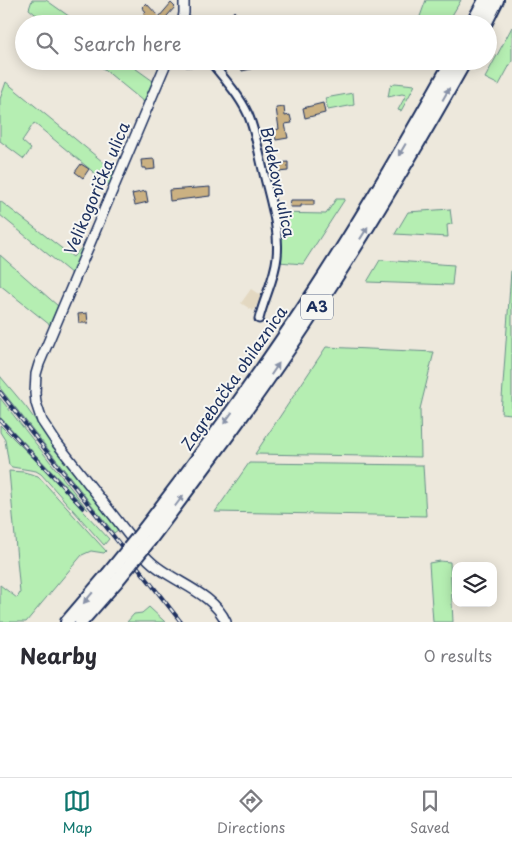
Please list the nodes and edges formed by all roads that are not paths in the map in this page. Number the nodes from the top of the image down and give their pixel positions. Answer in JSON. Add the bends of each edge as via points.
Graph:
{"nodes":[{"id":1,"x":184,"y":0,"type":"edge"},
{"id":2,"x":485,"y":0,"type":"edge"},
{"id":3,"x":497,"y":0,"type":"edge"},
{"id":4,"x":184,"y":13,"type":"edge"},
{"id":5,"x":477,"y":15,"type":"edge"},
{"id":6,"x":490,"y":15,"type":"edge"},
{"id":7,"x":163,"y":70,"type":"edge"},
{"id":8,"x":217,"y":70,"type":"edge"},
{"id":9,"x":447,"y":70,"type":"edge"},
{"id":10,"x":459,"y":70,"type":"edge"},
{"id":11,"x":259,"y":319,"type":"dead end"},
{"id":12,"x":146,"y":536,"type":"junction"},
{"id":13,"x":112,"y":578,"type":"junction"},
{"id":14,"x":67,"y":622,"type":"edge"},
{"id":15,"x":81,"y":622,"type":"edge"},
{"id":16,"x":226,"y":622,"type":"edge"}],
"edges":[{"from":1,"to":4,"type":"street"},
{"from":2,"to":5,"type":"highway"},
{"from":3,"to":6,"type":"highway"},
{"from":7,"to":16,"type":"street","name":"Velikogorička ulica","via":[[36,374],[36,404],[42,421],[56,442],[126,534],[161,572],[204,596],[220,611]]},
{"from":8,"to":11,"type":"street","name":"Brdekova ulica","via":[[248,115],[277,232],[275,268]]},
{"from":9,"to":12,"type":"highway","name":"Zagrebačka obilaznica","number":"A3","one_way":true,"via":[[388,174],[315,291]]},
{"from":12,"to":10,"type":"highway","name":"Zagrebačka obilaznica","number":"A3","one_way":true,"via":[[245,413],[324,296],[402,172]]},
{"from":12,"to":13,"type":"highway","name":"Zagrebačka obilaznica","number":"A3","bridge":true},
{"from":13,"to":14,"type":"highway","name":"Zagrebačka obilaznica","number":"A3","one_way":true},
{"from":13,"to":15,"type":"highway","name":"Zagrebačka obilaznica","number":"A3"}]}
